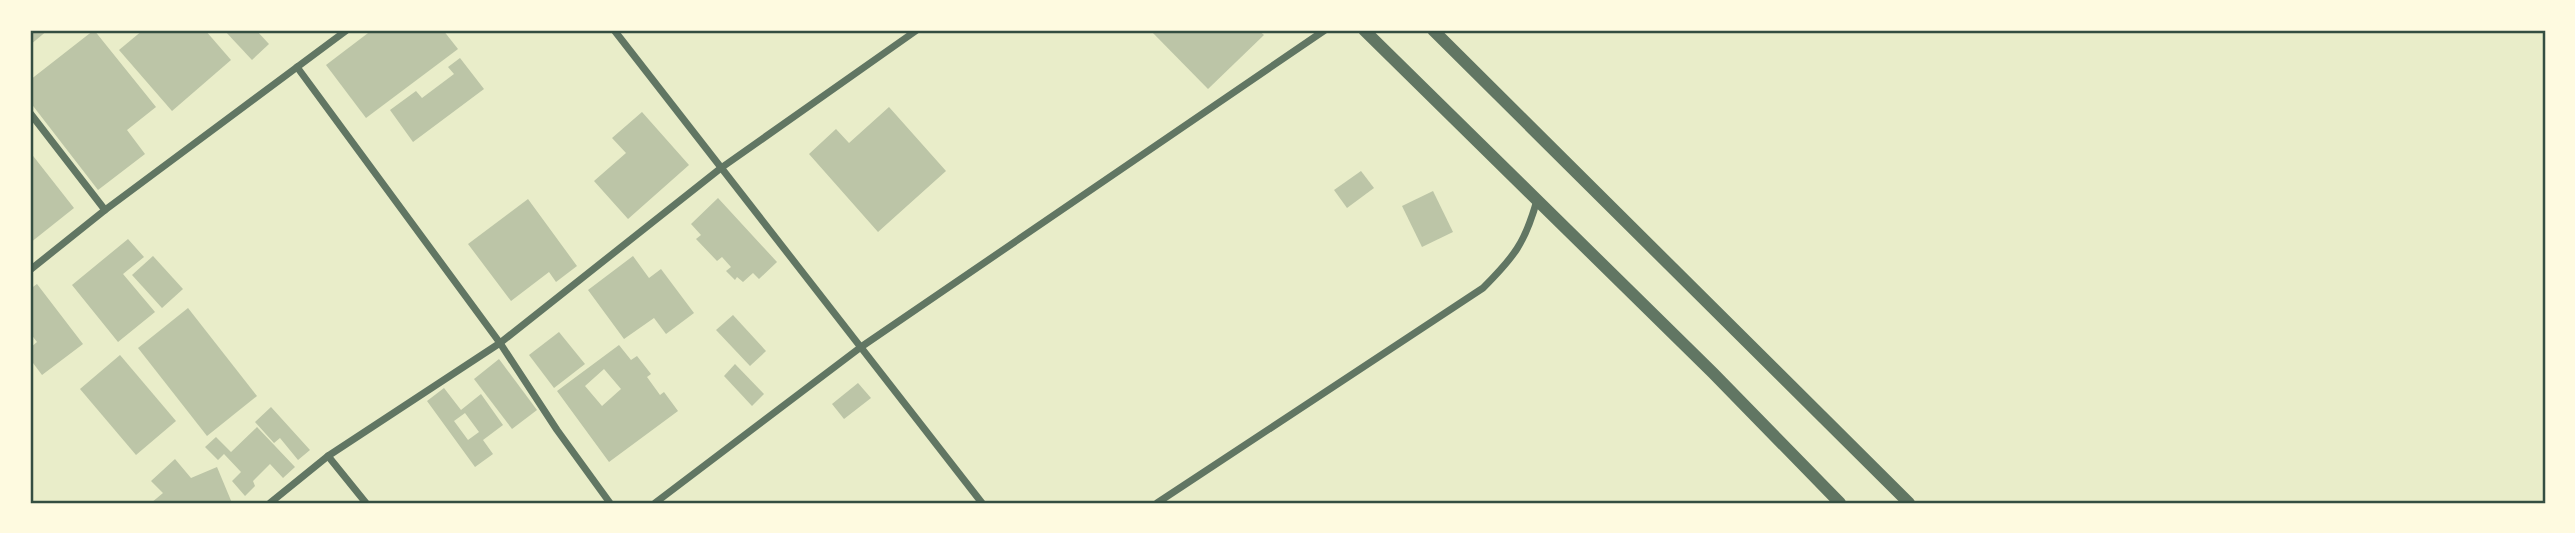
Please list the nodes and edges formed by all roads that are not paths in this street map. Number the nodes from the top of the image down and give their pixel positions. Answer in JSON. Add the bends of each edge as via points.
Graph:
{"nodes":[{"id":1,"x":347,"y":30,"type":"edge"},
{"id":2,"x":614,"y":30,"type":"edge"},
{"id":3,"x":917,"y":30,"type":"edge"},
{"id":4,"x":1325,"y":30,"type":"edge"},
{"id":5,"x":1364,"y":30,"type":"edge"},
{"id":6,"x":1433,"y":30,"type":"edge"},
{"id":7,"x":297,"y":67,"type":"junction"},
{"id":8,"x":30,"y":113,"type":"edge"},
{"id":9,"x":721,"y":168,"type":"junction"},
{"id":10,"x":1537,"y":200,"type":"junction"},
{"id":11,"x":105,"y":210,"type":"junction"},
{"id":12,"x":30,"y":270,"type":"edge"},
{"id":13,"x":500,"y":343,"type":"junction"},
{"id":14,"x":860,"y":347,"type":"junction"},
{"id":15,"x":328,"y":456,"type":"junction"},
{"id":16,"x":270,"y":503,"type":"edge"},
{"id":17,"x":366,"y":503,"type":"edge"},
{"id":18,"x":610,"y":503,"type":"edge"},
{"id":19,"x":654,"y":503,"type":"edge"},
{"id":20,"x":982,"y":503,"type":"edge"},
{"id":21,"x":1157,"y":503,"type":"edge"},
{"id":22,"x":1840,"y":503,"type":"edge"},
{"id":23,"x":1909,"y":503,"type":"edge"}],
"edges":[{"from":1,"to":7,"type":"street"},
{"from":2,"to":9,"type":"street"},
{"from":3,"to":9,"type":"street"},
{"from":4,"to":14,"type":"street"},
{"from":5,"to":10,"type":"street"},
{"from":6,"to":23,"type":"street"},
{"from":7,"to":11,"type":"street"},
{"from":7,"to":13,"type":"street"},
{"from":8,"to":11,"type":"street"},
{"from":9,"to":13,"type":"street"},
{"from":9,"to":14,"type":"street"},
{"from":10,"to":21,"type":"street","via":[[1512,260],[1483,288]]},
{"from":10,"to":22,"type":"street"},
{"from":11,"to":12,"type":"street"},
{"from":13,"to":15,"type":"street"},
{"from":13,"to":18,"type":"street"},
{"from":14,"to":19,"type":"street"},
{"from":14,"to":20,"type":"street"},
{"from":15,"to":16,"type":"street"},
{"from":15,"to":17,"type":"street"}]}
